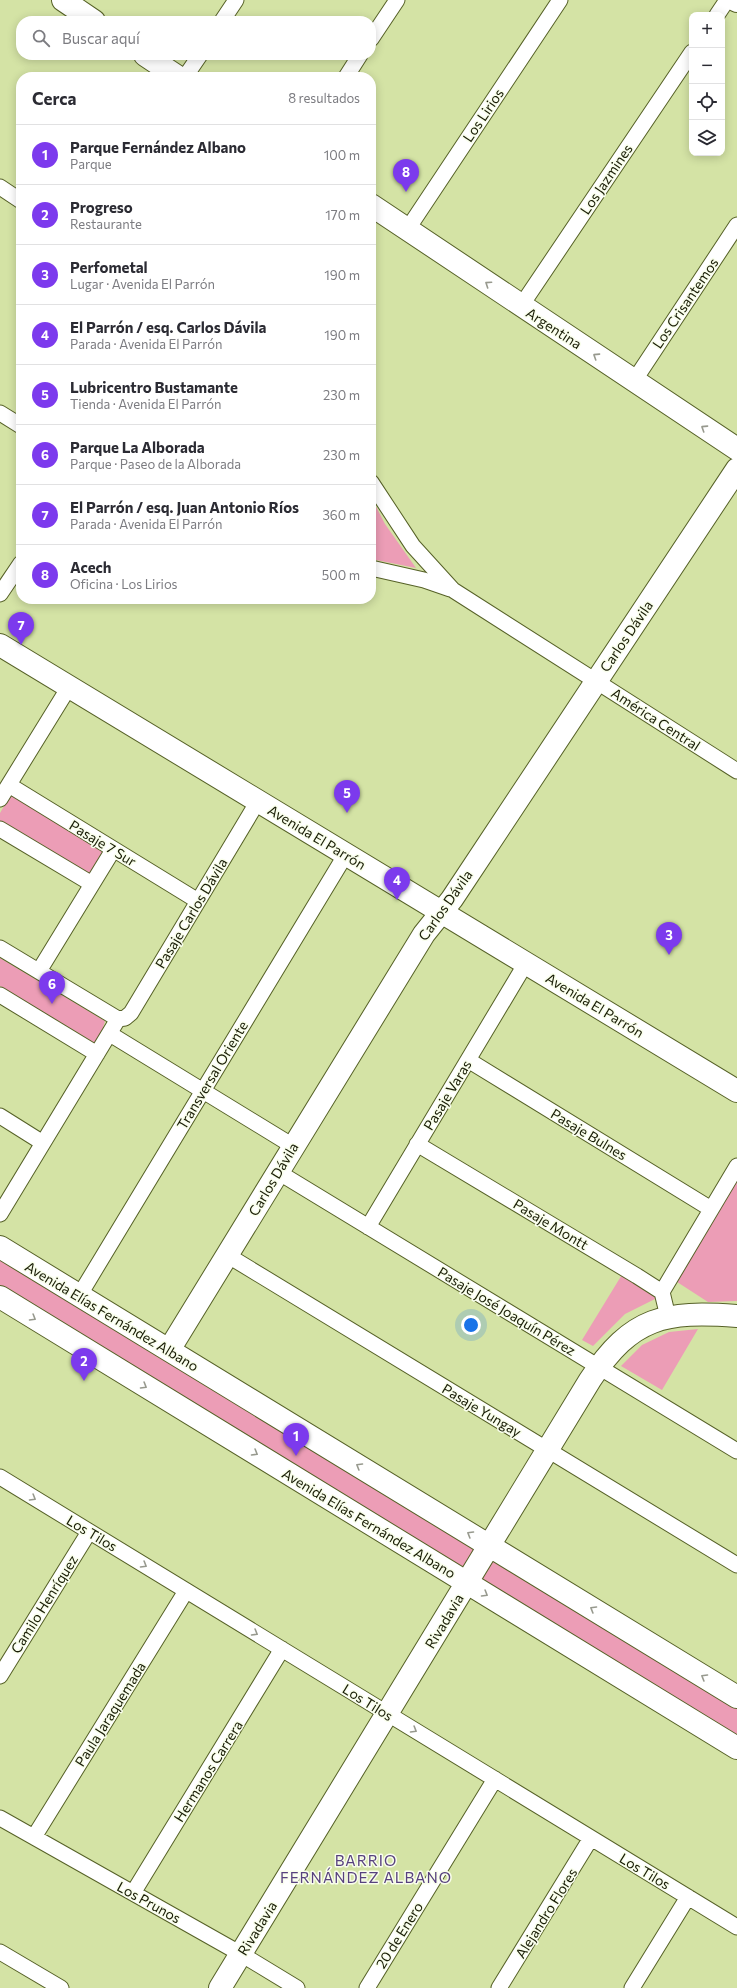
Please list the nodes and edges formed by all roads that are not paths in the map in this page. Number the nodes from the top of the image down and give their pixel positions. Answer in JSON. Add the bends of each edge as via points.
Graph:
{"nodes":[{"id":1,"x":236,"y":0,"type":"edge"},
{"id":2,"x":397,"y":0,"type":"edge"},
{"id":3,"x":560,"y":0,"type":"edge"},
{"id":4,"x":727,"y":0,"type":"edge"},
{"id":5,"x":719,"y":12,"type":"edge"},
{"id":6,"x":225,"y":16,"type":"edge"},
{"id":7,"x":376,"y":32,"type":"edge"},
{"id":8,"x":689,"y":56,"type":"edge"},
{"id":9,"x":152,"y":60,"type":"edge"},
{"id":10,"x":197,"y":60,"type":"edge"},
{"id":11,"x":357,"y":60,"type":"edge"},
{"id":12,"x":170,"y":72,"type":"edge"},
{"id":13,"x":188,"y":72,"type":"edge"},
{"id":14,"x":349,"y":72,"type":"edge"},
{"id":15,"x":0,"y":187,"type":"edge"},
{"id":16,"x":16,"y":198,"type":"edge"},
{"id":17,"x":376,"y":209,"type":"edge"},
{"id":18,"x":737,"y":225,"type":"edge"},
{"id":19,"x":407,"y":230,"type":"junction"},
{"id":20,"x":521,"y":306,"type":"junction"},
{"id":21,"x":634,"y":381,"type":"junction"},
{"id":22,"x":0,"y":412,"type":"edge"},
{"id":23,"x":16,"y":423,"type":"edge"},
{"id":24,"x":737,"y":449,"type":"edge"},
{"id":25,"x":737,"y":469,"type":"edge"},
{"id":26,"x":376,"y":490,"type":"edge"},
{"id":27,"x":376,"y":569,"type":"edge"},
{"id":28,"x":16,"y":570,"type":"edge"},
{"id":29,"x":453,"y":590,"type":"junction"},
{"id":30,"x":0,"y":594,"type":"edge"},
{"id":31,"x":0,"y":645,"type":"edge"},
{"id":32,"x":596,"y":680,"type":"junction"},
{"id":33,"x":69,"y":687,"type":"junction"},
{"id":34,"x":737,"y":771,"type":"edge"},
{"id":35,"x":8,"y":785,"type":"junction"},
{"id":36,"x":0,"y":799,"type":"edge"},
{"id":37,"x":258,"y":801,"type":"junction"},
{"id":38,"x":0,"y":829,"type":"edge"},
{"id":39,"x":113,"y":850,"type":"junction"},
{"id":40,"x":346,"y":854,"type":"junction"},
{"id":41,"x":92,"y":884,"type":"junction"},
{"id":42,"x":198,"y":901,"type":"junction"},
{"id":43,"x":441,"y":911,"type":"junction"},
{"id":44,"x":0,"y":948,"type":"edge"},
{"id":45,"x":526,"y":963,"type":"junction"},
{"id":46,"x":39,"y":971,"type":"junction"},
{"id":47,"x":0,"y":995,"type":"edge"},
{"id":48,"x":118,"y":1020,"type":"junction"},
{"id":49,"x":110,"y":1034,"type":"junction"},
{"id":50,"x":98,"y":1054,"type":"junction"},
{"id":51,"x":468,"y":1060,"type":"junction"},
{"id":52,"x":203,"y":1091,"type":"junction"},
{"id":53,"x":737,"y":1092,"type":"edge"},
{"id":54,"x":0,"y":1116,"type":"edge"},
{"id":55,"x":44,"y":1143,"type":"junction"},
{"id":56,"x":417,"y":1144,"type":"junction"},
{"id":57,"x":293,"y":1146,"type":"junction"},
{"id":58,"x":737,"y":1166,"type":"edge"},
{"id":59,"x":278,"y":1172,"type":"junction"},
{"id":60,"x":711,"y":1209,"type":"junction"},
{"id":61,"x":0,"y":1214,"type":"edge"},
{"id":62,"x":368,"y":1226,"type":"junction"},
{"id":63,"x":0,"y":1247,"type":"edge"},
{"id":64,"x":227,"y":1255,"type":"junction"},
{"id":65,"x":662,"y":1292,"type":"junction"},
{"id":66,"x":79,"y":1296,"type":"junction"},
{"id":67,"x":0,"y":1297,"type":"edge"},
{"id":68,"x":737,"y":1316,"type":"edge"},
{"id":69,"x":668,"y":1317,"type":"junction"},
{"id":70,"x":169,"y":1350,"type":"junction"},
{"id":71,"x":599,"y":1367,"type":"junction"},
{"id":72,"x":548,"y":1450,"type":"junction"},
{"id":73,"x":737,"y":1451,"type":"edge"},
{"id":74,"x":0,"y":1477,"type":"edge"},
{"id":75,"x":89,"y":1532,"type":"junction"},
{"id":76,"x":489,"y":1546,"type":"junction"},
{"id":77,"x":737,"y":1565,"type":"edge"},
{"id":78,"x":467,"y":1583,"type":"junction"},
{"id":79,"x":186,"y":1591,"type":"junction"},
{"id":80,"x":282,"y":1649,"type":"junction"},
{"id":81,"x":0,"y":1676,"type":"edge"},
{"id":82,"x":737,"y":1697,"type":"edge"},
{"id":83,"x":388,"y":1714,"type":"junction"},
{"id":84,"x":737,"y":1748,"type":"edge"},
{"id":85,"x":495,"y":1779,"type":"junction"},
{"id":86,"x":0,"y":1818,"type":"edge"},
{"id":87,"x":34,"y":1837,"type":"junction"},
{"id":88,"x":592,"y":1838,"type":"junction"},
{"id":89,"x":133,"y":1893,"type":"junction"},
{"id":90,"x":688,"y":1897,"type":"junction"},
{"id":91,"x":737,"y":1927,"type":"edge"},
{"id":92,"x":0,"y":1952,"type":"edge"},
{"id":93,"x":241,"y":1954,"type":"junction"},
{"id":94,"x":61,"y":1988,"type":"edge"},
{"id":95,"x":220,"y":1988,"type":"edge"},
{"id":96,"x":297,"y":1988,"type":"edge"},
{"id":97,"x":367,"y":1988,"type":"edge"},
{"id":98,"x":499,"y":1988,"type":"edge"},
{"id":99,"x":632,"y":1988,"type":"edge"}],
"edges":[{"from":1,"to":6,"type":"street"},
{"from":2,"to":7,"type":"street"},
{"from":3,"to":19,"type":"street","name":"Los Lirios"},
{"from":4,"to":5,"type":"street"},
{"from":8,"to":20,"type":"street","name":"Los Jazmines"},
{"from":9,"to":12,"type":"main road"},
{"from":10,"to":13,"type":"street"},
{"from":11,"to":14,"type":"street"},
{"from":15,"to":16,"type":"street"},
{"from":17,"to":19,"type":"main road","name":"Argentina"},
{"from":18,"to":21,"type":"street","name":"Los Crisantemos"},
{"from":20,"to":19,"type":"main road","name":"Argentina","one_way":true},
{"from":21,"to":20,"type":"main road","name":"Argentina","one_way":true},
{"from":24,"to":21,"type":"main road","name":"Argentina","one_way":true},
{"from":22,"to":23,"type":"street"},
{"from":25,"to":32,"type":"main road","name":"Carlos Dávila"},
{"from":26,"to":29,"type":"street","via":[[413,546]]},
{"from":27,"to":29,"type":"street","via":[[424,580]]},
{"from":28,"to":30,"type":"street"},
{"from":29,"to":32,"type":"street","name":"América Central"},
{"from":31,"to":33,"type":"main road","name":"Avenida El Parrón"},
{"from":32,"to":34,"type":"street","name":"América Central"},
{"from":32,"to":43,"type":"main road","name":"Carlos Dávila","via":[[452,899]]},
{"from":33,"to":35,"type":"street"},
{"from":33,"to":37,"type":"main road","name":"Avenida El Parrón"},
{"from":35,"to":36,"type":"street"},
{"from":35,"to":39,"type":"street","name":"Pasaje 7 Sur"},
{"from":37,"to":40,"type":"main road","name":"Avenida El Parrón"},
{"from":37,"to":42,"type":"street","name":"Pasaje Carlos Dávila"},
{"from":38,"to":41,"type":"street"},
{"from":39,"to":41,"type":"street"},
{"from":39,"to":42,"type":"street","name":"Pasaje 7 Sur"},
{"from":40,"to":43,"type":"main road","name":"Avenida El Parrón"},
{"from":40,"to":52,"type":"street","name":"Transversal Oriente"},
{"from":41,"to":46,"type":"street"},
{"from":42,"to":48,"type":"street","name":"Pasaje Carlos Dávila","via":[[131,1013]]},
{"from":43,"to":45,"type":"main road","name":"Avenida El Parrón"},
{"from":43,"to":57,"type":"main road","name":"Carlos Dávila","via":[[424,934]]},
{"from":44,"to":46,"type":"street"},
{"from":45,"to":51,"type":"street","name":"Pasaje Varas"},
{"from":45,"to":53,"type":"main road","name":"Avenida El Parrón"},
{"from":46,"to":48,"type":"street"},
{"from":47,"to":50,"type":"street"},
{"from":48,"to":49,"type":"street"},
{"from":49,"to":50,"type":"street"},
{"from":49,"to":52,"type":"street"},
{"from":50,"to":55,"type":"street"},
{"from":51,"to":56,"type":"street","name":"Pasaje Varas"},
{"from":51,"to":60,"type":"street","name":"Pasaje Bulnes"},
{"from":52,"to":57,"type":"street"},
{"from":52,"to":66,"type":"street","name":"Transversal Oriente"},
{"from":54,"to":55,"type":"street"},
{"from":55,"to":61,"type":"street"},
{"from":56,"to":62,"type":"street","name":"Pasaje Varas"},
{"from":56,"to":65,"type":"street","name":"Pasaje Montt"},
{"from":57,"to":59,"type":"main road","name":"Carlos Dávila"},
{"from":58,"to":60,"type":"street"},
{"from":59,"to":62,"type":"street","name":"Pasaje José Joaquín Pérez"},
{"from":59,"to":64,"type":"main road","name":"Carlos Dávila"},
{"from":60,"to":65,"type":"street"},
{"from":62,"to":71,"type":"street","name":"Pasaje José Joaquín Pérez"},
{"from":63,"to":66,"type":"main road","name":"Avenida Elías Fernández Albano"},
{"from":64,"to":70,"type":"main road","name":"Carlos Dávila"},
{"from":64,"to":72,"type":"street","name":"Pasaje Yungay"},
{"from":65,"to":69,"type":"street"},
{"from":66,"to":70,"type":"main road","name":"Avenida Elías Fernández Albano"},
{"from":67,"to":78,"type":"main road","name":"Avenida Elías Fernández Albano","one_way":true},
{"from":68,"to":69,"type":"main road","name":"Rivadavia","via":[[697,1314]]},
{"from":69,"to":71,"type":"main road","name":"Rivadavia","via":[[634,1332],[609,1353]]},
{"from":76,"to":70,"type":"main road","name":"Avenida Elías Fernández Albano","one_way":true},
{"from":71,"to":72,"type":"main road","name":"Rivadavia"},
{"from":71,"to":73,"type":"street","name":"Pasaje José Joaquín Pérez"},
{"from":72,"to":76,"type":"main road","name":"Rivadavia"},
{"from":72,"to":77,"type":"street","name":"Pasaje Yungay"},
{"from":74,"to":75,"type":"street","name":"Los Tilos","one_way":true},
{"from":75,"to":79,"type":"street","name":"Los Tilos","one_way":true},
{"from":75,"to":81,"type":"street","name":"Camilo Henríquez"},
{"from":76,"to":78,"type":"main road","name":"Rivadavia"},
{"from":82,"to":76,"type":"main road","name":"Avenida Elías Fernández Albano","one_way":true},
{"from":78,"to":83,"type":"main road","name":"Rivadavia"},
{"from":78,"to":84,"type":"main road","name":"Avenida Elías Fernández Albano","one_way":true},
{"from":79,"to":80,"type":"street","name":"Los Tilos","one_way":true},
{"from":79,"to":87,"type":"street","name":"Paula Jaraquemada"},
{"from":80,"to":83,"type":"street","name":"Los Tilos"},
{"from":80,"to":89,"type":"street","name":"Hermanos Carrera"},
{"from":83,"to":85,"type":"street","name":"Los Tilos","one_way":true},
{"from":83,"to":93,"type":"main road","name":"Rivadavia"},
{"from":85,"to":88,"type":"street","name":"Los Tilos"},
{"from":85,"to":97,"type":"street","name":"20 de Enero"},
{"from":86,"to":87,"type":"street","name":"Los Prunos"},
{"from":87,"to":89,"type":"street","name":"Los Prunos"},
{"from":88,"to":90,"type":"street","name":"Los Tilos"},
{"from":88,"to":98,"type":"street","name":"Alejandro Flores"},
{"from":89,"to":93,"type":"street","name":"Los Prunos"},
{"from":90,"to":91,"type":"street","name":"Los Tilos"},
{"from":90,"to":99,"type":"street"},
{"from":92,"to":94,"type":"street"},
{"from":93,"to":95,"type":"main road","name":"Rivadavia"},
{"from":93,"to":96,"type":"street","name":"Los Prunos"}]}
